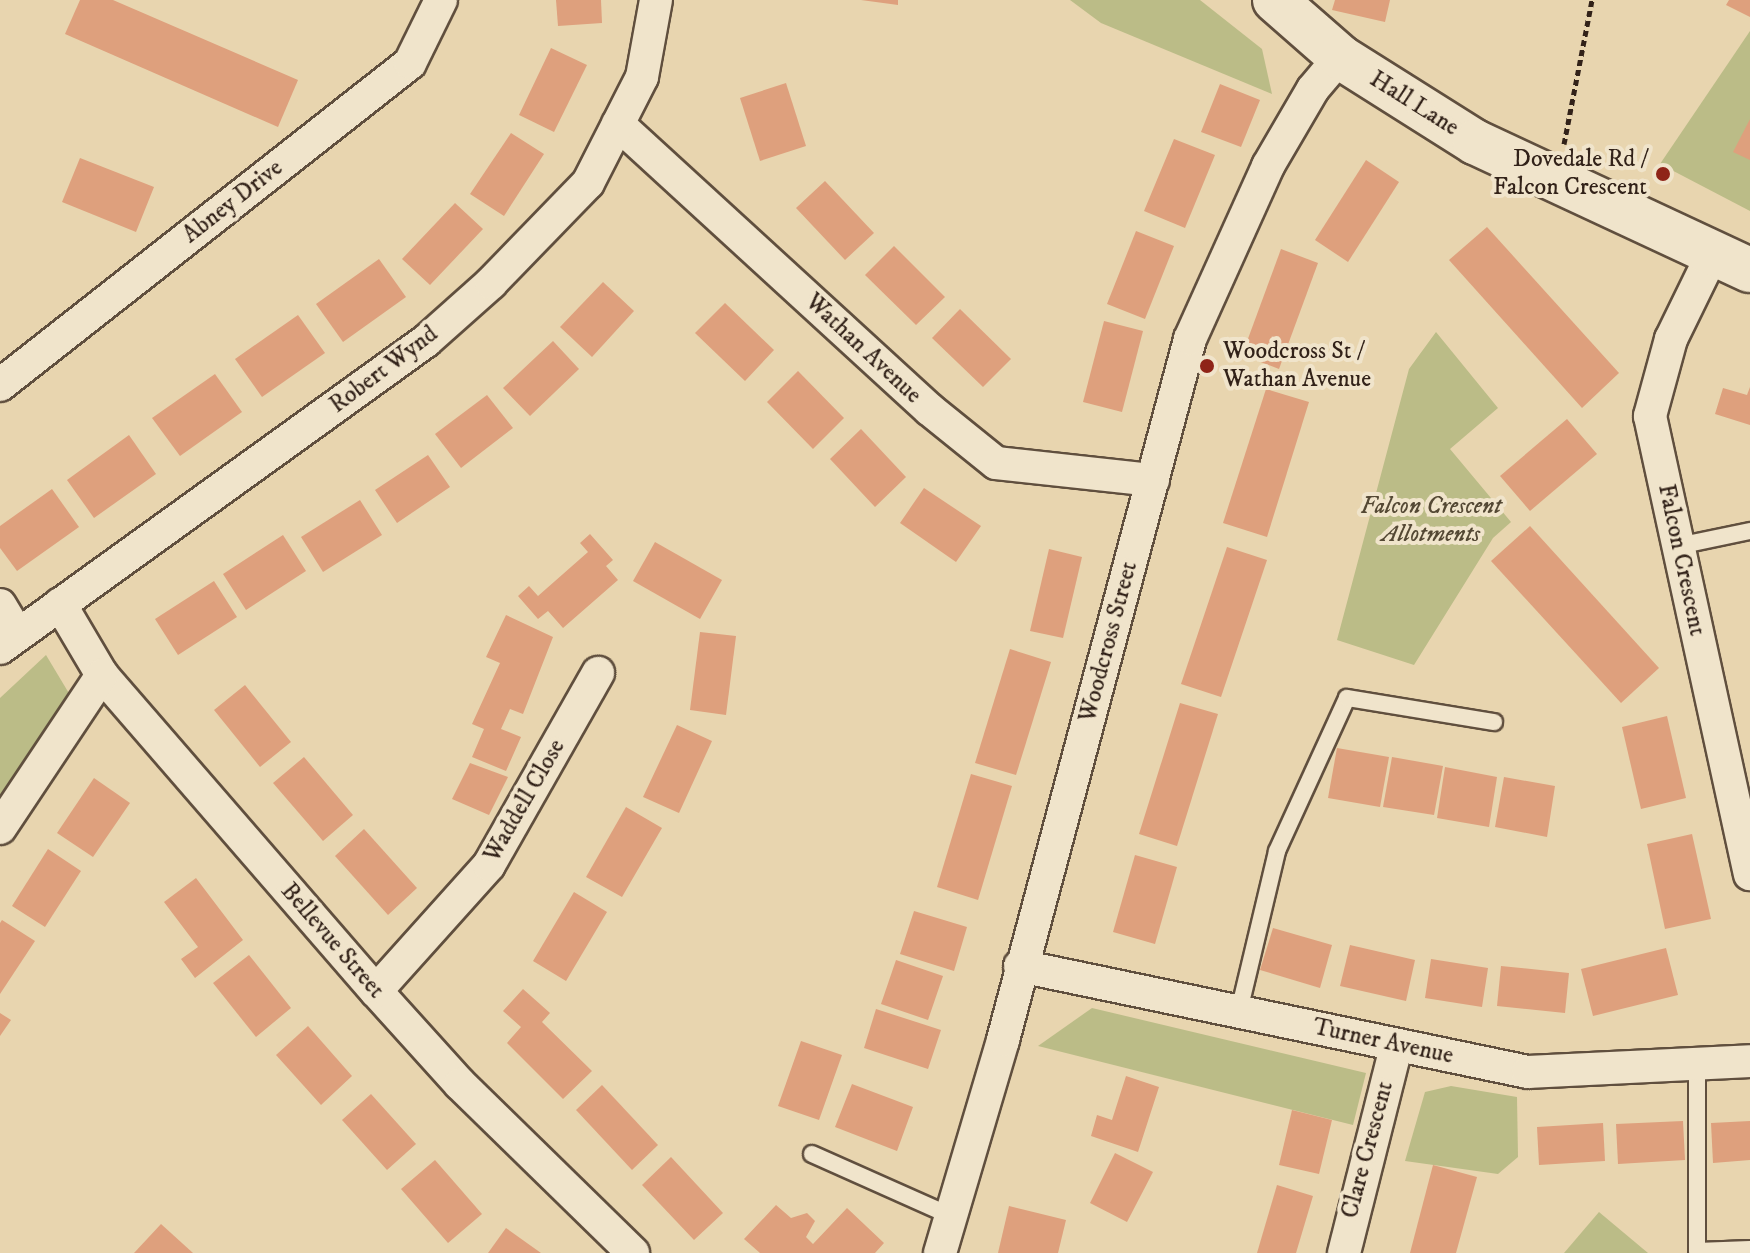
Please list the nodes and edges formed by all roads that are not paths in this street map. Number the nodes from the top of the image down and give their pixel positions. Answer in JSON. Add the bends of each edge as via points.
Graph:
{"nodes":[{"id":1,"x":441,"y":0,"type":"edge"},
{"id":2,"x":656,"y":0,"type":"edge"},
{"id":3,"x":1275,"y":0,"type":"edge"},
{"id":4,"x":1340,"y":57,"type":"junction"},
{"id":5,"x":618,"y":124,"type":"junction"},
{"id":6,"x":1732,"y":262,"type":"edge"},
{"id":7,"x":0,"y":385,"type":"edge"},
{"id":8,"x":1153,"y":480,"type":"junction"},
{"id":9,"x":1750,"y":531,"type":"edge"},
{"id":10,"x":1678,"y":546,"type":"junction"},
{"id":11,"x":60,"y":604,"type":"junction"},
{"id":12,"x":0,"y":605,"type":"edge"},
{"id":13,"x":9,"y":640,"type":"edge"},
{"id":14,"x":598,"y":673,"type":"dead end"},
{"id":15,"x":102,"y":675,"type":"junction"},
{"id":16,"x":1494,"y":722,"type":"dead end"},
{"id":17,"x":0,"y":828,"type":"edge"},
{"id":18,"x":1750,"y":874,"type":"edge"},
{"id":19,"x":1020,"y":966,"type":"junction"},
{"id":20,"x":376,"y":991,"type":"junction"},
{"id":21,"x":1239,"y":1011,"type":"junction"},
{"id":22,"x":1396,"y":1047,"type":"junction"},
{"id":23,"x":1750,"y":1061,"type":"edge"},
{"id":24,"x":1697,"y":1064,"type":"junction"},
{"id":25,"x":812,"y":1154,"type":"dead end"},
{"id":26,"x":951,"y":1216,"type":"junction"},
{"id":27,"x":1750,"y":1249,"type":"edge"},
{"id":28,"x":633,"y":1253,"type":"edge"},
{"id":29,"x":940,"y":1253,"type":"edge"},
{"id":30,"x":1344,"y":1253,"type":"edge"}],
"edges":[{"from":1,"to":7,"type":"street","name":"Abney Drive","via":[[410,63]]},
{"from":2,"to":5,"type":"street","name":"Robert Wynd","via":[[642,77]]},
{"from":3,"to":4,"type":"street","name":"Hall Lane"},
{"from":4,"to":6,"type":"street","name":"Hall Lane","via":[[1475,142]]},
{"from":4,"to":8,"type":"street","name":"Woodcross Street","via":[[1313,89],[1268,166],[1190,339]]},
{"from":5,"to":8,"type":"street","name":"Wathan Avenue","via":[[929,409],[996,463]]},
{"from":5,"to":11,"type":"street","name":"Robert Wynd","via":[[588,183],[426,341]]},
{"from":6,"to":10,"type":"street","name":"Falcon Crescent","via":[[1671,339],[1650,416]]},
{"from":8,"to":19,"type":"street","name":"Woodcross Street"},
{"from":9,"to":10,"type":"lane"},
{"from":10,"to":18,"type":"street","name":"Falcon Crescent"},
{"from":11,"to":13,"type":"street","name":"Robert Wynd"},
{"from":11,"to":15,"type":"street","name":"Bellevue Street"},
{"from":12,"to":13,"type":"street"},
{"from":14,"to":20,"type":"street","name":"Waddell Close","via":[[489,865]]},
{"from":15,"to":17,"type":"street"},
{"from":15,"to":20,"type":"street","name":"Bellevue Street"},
{"from":16,"to":21,"type":"lane","via":[[1347,698],[1277,851]]},
{"from":19,"to":21,"type":"street","name":"Turner Avenue"},
{"from":19,"to":26,"type":"street","name":"Woodcross Street"},
{"from":20,"to":28,"type":"street","name":"Bellevue Street","via":[[460,1084]]},
{"from":21,"to":22,"type":"street","name":"Turner Avenue"},
{"from":22,"to":24,"type":"street","name":"Turner Avenue","via":[[1528,1072]]},
{"from":22,"to":30,"type":"street","name":"Clare Crescent"},
{"from":23,"to":24,"type":"street","name":"Turner Avenue"},
{"from":24,"to":27,"type":"lane","via":[[1697,1251]]},
{"from":25,"to":26,"type":"lane"},
{"from":26,"to":29,"type":"street","name":"Woodcross Street"}]}
